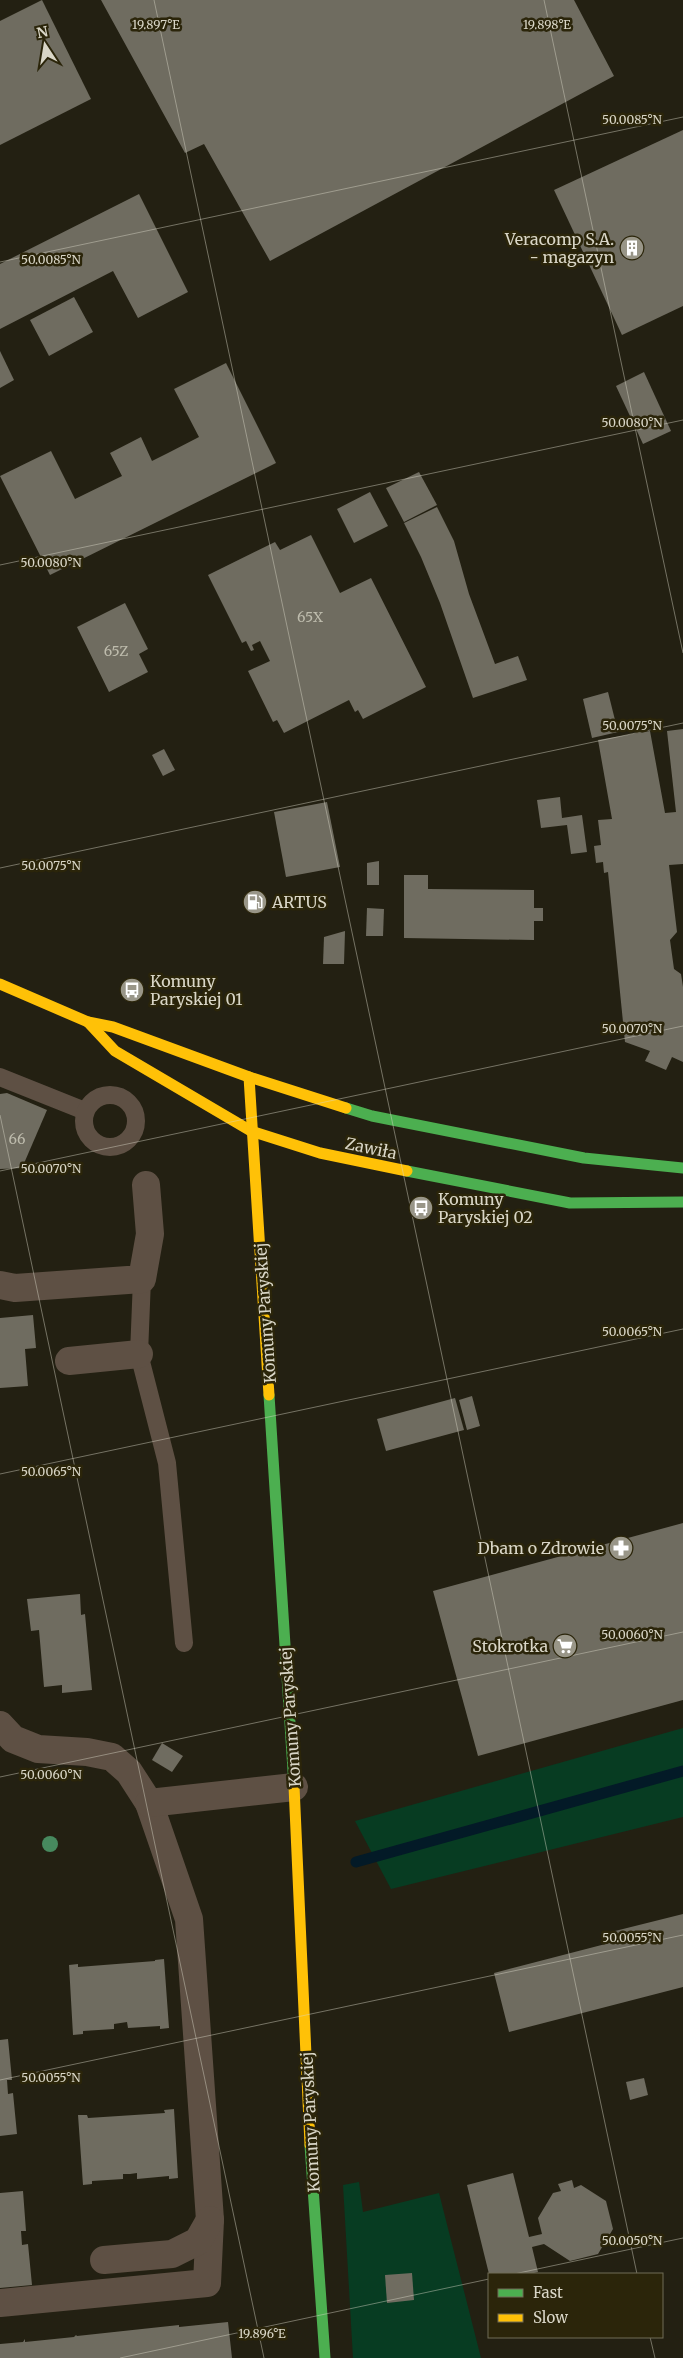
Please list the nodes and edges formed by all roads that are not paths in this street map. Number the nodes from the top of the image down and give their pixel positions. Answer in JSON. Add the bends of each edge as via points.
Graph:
{"nodes":[{"id":1,"x":0,"y":984,"type":"edge"},
{"id":2,"x":88,"y":1022,"type":"junction"},
{"id":3,"x":249,"y":1076,"type":"junction"},
{"id":4,"x":0,"y":1077,"type":"edge"},
{"id":5,"x":85,"y":1111,"type":"dead end"},
{"id":6,"x":251,"y":1130,"type":"junction"},
{"id":7,"x":683,"y":1168,"type":"edge"},
{"id":8,"x":146,"y":1185,"type":"dead end"},
{"id":9,"x":683,"y":1202,"type":"edge"},
{"id":10,"x":142,"y":1279,"type":"junction"},
{"id":11,"x":0,"y":1286,"type":"edge"},
{"id":12,"x":139,"y":1354,"type":"junction"},
{"id":13,"x":69,"y":1361,"type":"dead end"},
{"id":14,"x":184,"y":1643,"type":"dead end"},
{"id":15,"x":0,"y":1725,"type":"edge"},
{"id":16,"x":294,"y":1787,"type":"junction"},
{"id":17,"x":148,"y":1803,"type":"junction"},
{"id":18,"x":210,"y":2220,"type":"junction"},
{"id":19,"x":104,"y":2260,"type":"dead end"},
{"id":20,"x":0,"y":2303,"type":"edge"},
{"id":21,"x":325,"y":2358,"type":"edge"}],
"edges":[{"from":1,"to":2,"type":"street","name":"Zawiła"},
{"from":2,"to":3,"type":"street","name":"Zawiła","via":[[113,1026]]},
{"from":2,"to":6,"type":"street","name":"Zawiła","via":[[115,1051]]},
{"from":3,"to":6,"type":"street","name":"Komuny Paryskiej"},
{"from":3,"to":7,"type":"street","name":"Zawiła","via":[[372,1116],[584,1158]]},
{"from":4,"to":5,"type":"lane"},
{"from":6,"to":9,"type":"street","name":"Zawiła","via":[[320,1154],[570,1203]]},
{"from":6,"to":16,"type":"street","name":"Komuny Paryskiej"},
{"from":8,"to":10,"type":"street","via":[[150,1234]]},
{"from":10,"to":11,"type":"street","via":[[15,1288]]},
{"from":10,"to":12,"type":"lane"},
{"from":12,"to":13,"type":"street"},
{"from":12,"to":14,"type":"lane","via":[[167,1463]]},
{"from":15,"to":17,"type":"street","via":[[13,1739],[38,1749],[112,1757],[129,1772]]},
{"from":16,"to":17,"type":"street"},
{"from":16,"to":21,"type":"street","name":"Komuny Paryskiej","via":[[308,2114]]},
{"from":17,"to":18,"type":"street","via":[[189,1919]]},
{"from":18,"to":19,"type":"street","via":[[198,2241],[172,2254]]},
{"from":18,"to":20,"type":"street","via":[[207,2283]]}]}
